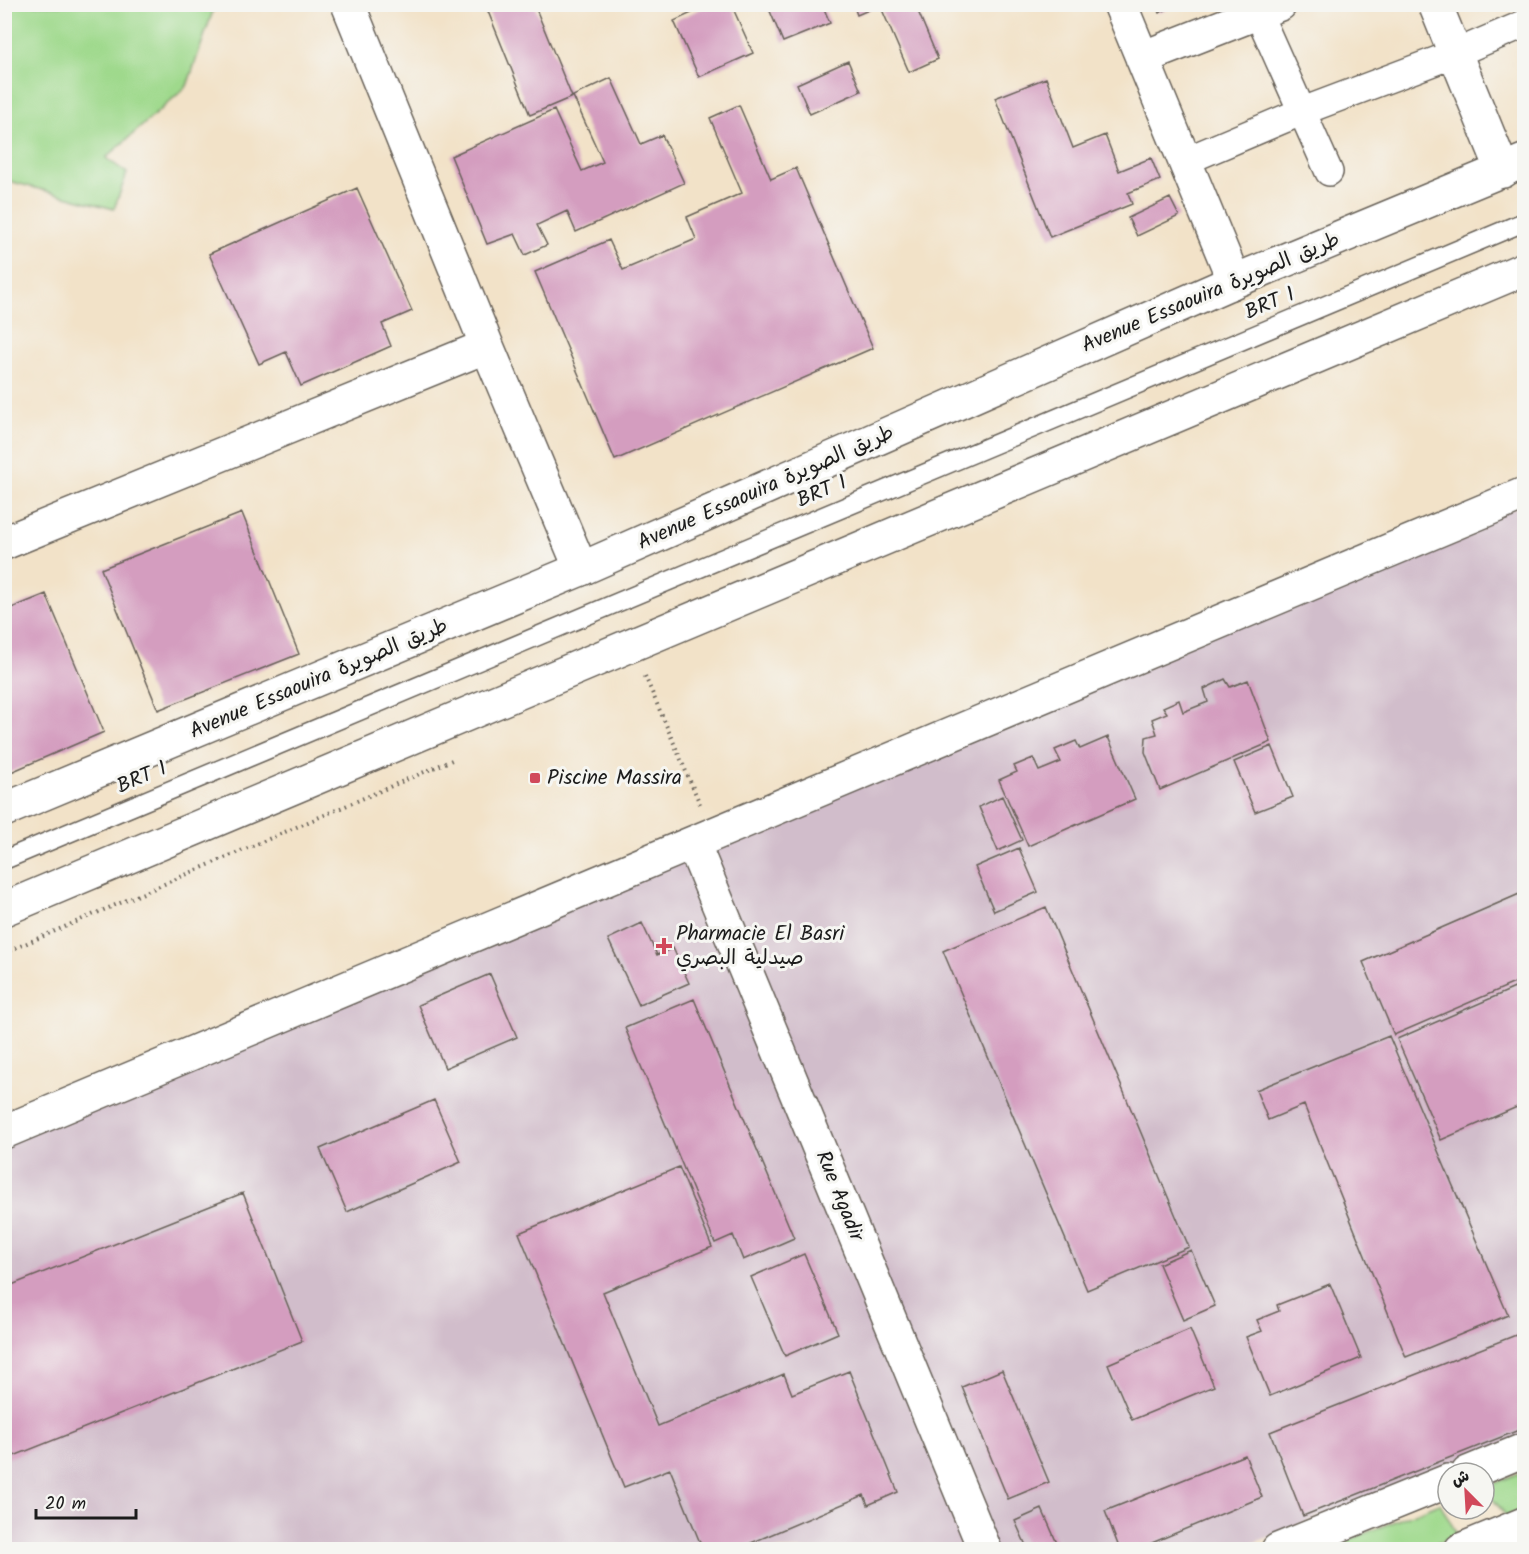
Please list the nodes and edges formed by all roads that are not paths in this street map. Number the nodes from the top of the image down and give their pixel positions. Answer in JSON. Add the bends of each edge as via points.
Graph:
{"nodes":[{"id":1,"x":348,"y":4,"type":"edge"},
{"id":2,"x":1120,"y":4,"type":"edge"},
{"id":3,"x":1435,"y":4,"type":"edge"},
{"id":4,"x":1269,"y":9,"type":"edge"},
{"id":5,"x":1524,"y":24,"type":"edge"},
{"id":6,"x":1454,"y":54,"type":"junction"},
{"id":7,"x":1142,"y":58,"type":"junction"},
{"id":8,"x":1303,"y":111,"type":"junction"},
{"id":9,"x":1185,"y":161,"type":"junction"},
{"id":10,"x":1514,"y":166,"type":"edge"},
{"id":11,"x":1329,"y":171,"type":"dead end"},
{"id":12,"x":1524,"y":222,"type":"edge"},
{"id":13,"x":1524,"y":269,"type":"edge"},
{"id":14,"x":1230,"y":283,"type":"junction"},
{"id":15,"x":488,"y":346,"type":"junction"},
{"id":16,"x":1524,"y":494,"type":"edge"},
{"id":17,"x":4,"y":543,"type":"edge"},
{"id":18,"x":582,"y":569,"type":"junction"},
{"id":19,"x":4,"y":810,"type":"edge"},
{"id":20,"x":703,"y":839,"type":"junction"},
{"id":21,"x":4,"y":860,"type":"edge"},
{"id":22,"x":4,"y":909,"type":"edge"},
{"id":23,"x":4,"y":1132,"type":"edge"},
{"id":24,"x":1524,"y":1450,"type":"edge"},
{"id":25,"x":1496,"y":1462,"type":"edge"},
{"id":26,"x":1436,"y":1486,"type":"edge"},
{"id":27,"x":1524,"y":1524,"type":"edge"},
{"id":28,"x":985,"y":1550,"type":"edge"},
{"id":29,"x":1278,"y":1550,"type":"edge"},
{"id":30,"x":1461,"y":1550,"type":"edge"}],
"edges":[{"from":1,"to":15,"type":"street"},
{"from":2,"to":7,"type":"street"},
{"from":3,"to":6,"type":"street"},
{"from":4,"to":7,"type":"street"},
{"from":4,"to":8,"type":"street"},
{"from":5,"to":6,"type":"street"},
{"from":6,"to":8,"type":"street"},
{"from":6,"to":10,"type":"street"},
{"from":7,"to":9,"type":"street"},
{"from":8,"to":9,"type":"street"},
{"from":8,"to":11,"type":"street"},
{"from":9,"to":14,"type":"street","via":[[1228,266]]},
{"from":10,"to":14,"type":"street","name":"Avenue Essaouira طريق الصويرة"},
{"from":12,"to":21,"type":"lane","name":"BRT 1"},
{"from":13,"to":22,"type":"street"},
{"from":14,"to":18,"type":"street","name":"Avenue Essaouira طريق الصويرة"},
{"from":15,"to":17,"type":"street"},
{"from":15,"to":18,"type":"street"},
{"from":16,"to":20,"type":"street"},
{"from":18,"to":19,"type":"street","name":"Avenue Essaouira طريق الصويرة"},
{"from":20,"to":23,"type":"street"},
{"from":20,"to":28,"type":"street","name":"Rue Agadir"},
{"from":24,"to":25,"type":"street"},
{"from":26,"to":29,"type":"street"},
{"from":27,"to":30,"type":"street"}]}
